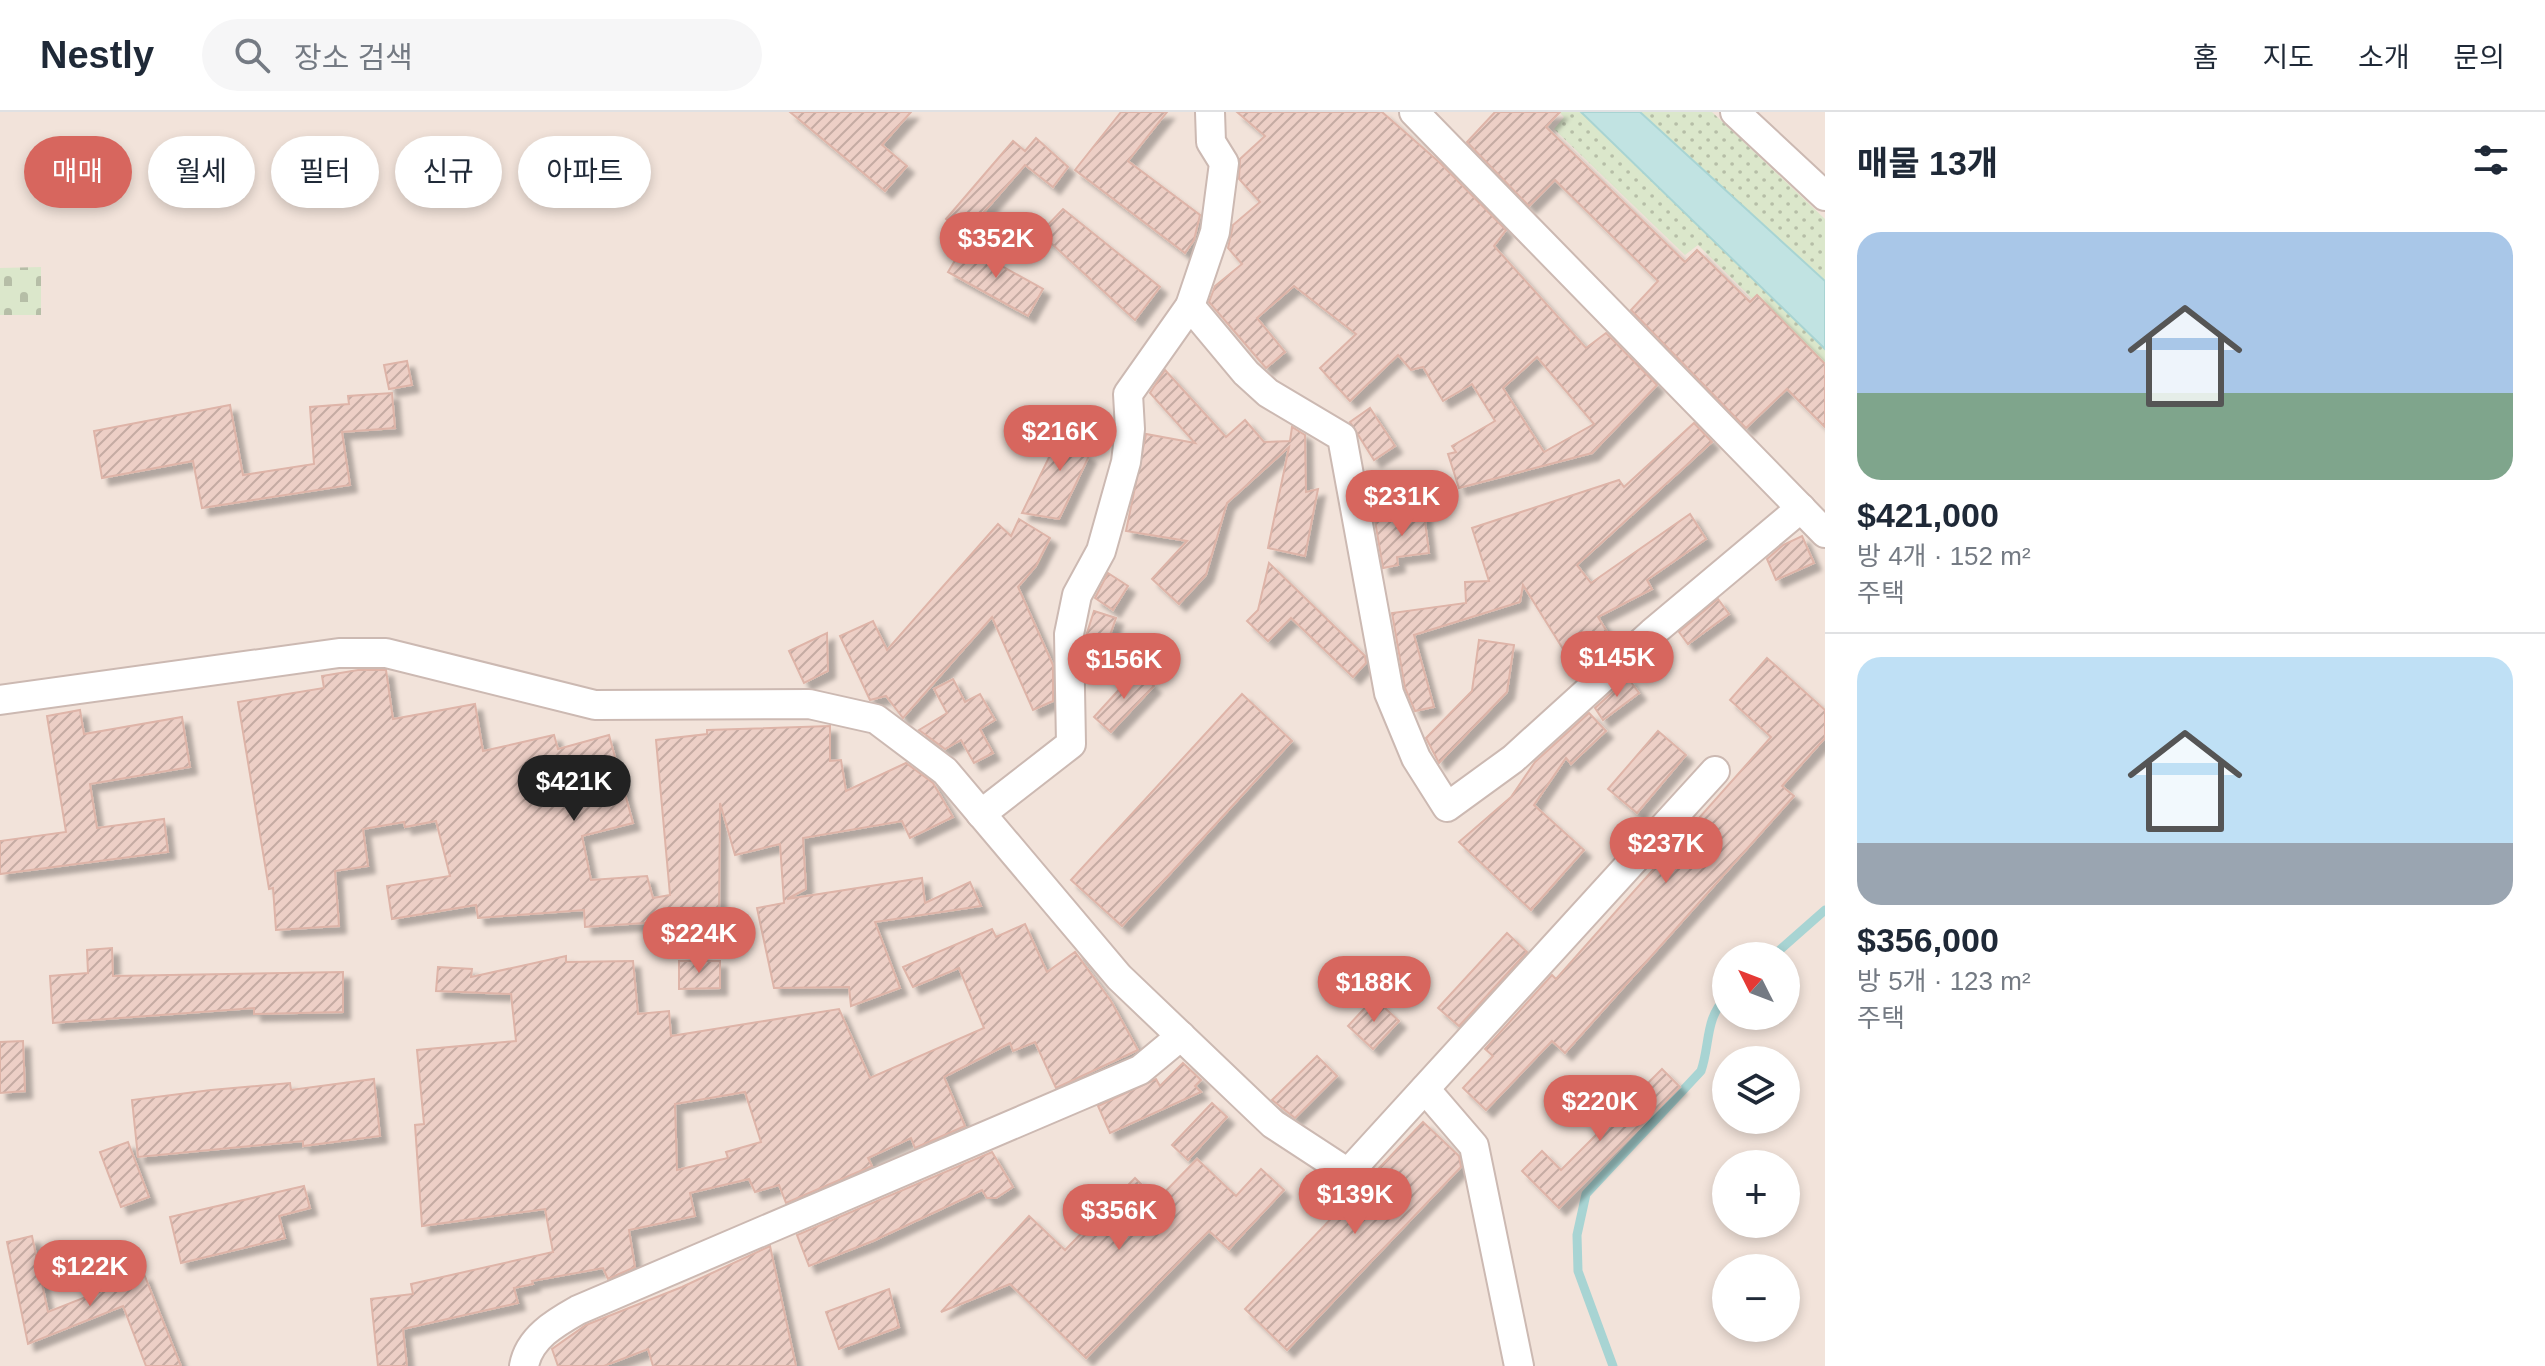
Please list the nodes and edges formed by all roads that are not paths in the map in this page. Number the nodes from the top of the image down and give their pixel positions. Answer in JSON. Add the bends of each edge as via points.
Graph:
{"nodes":[{"id":1,"x":1210,"y":112,"type":"edge"},
{"id":2,"x":1414,"y":112,"type":"edge"},
{"id":3,"x":1735,"y":112,"type":"edge"},
{"id":4,"x":1825,"y":196,"type":"edge"},
{"id":5,"x":1190,"y":306,"type":"junction"},
{"id":6,"x":1801,"y":508,"type":"junction"},
{"id":7,"x":1825,"y":533,"type":"edge"},
{"id":8,"x":0,"y":700,"type":"edge"},
{"id":9,"x":1715,"y":771,"type":"dead end"},
{"id":10,"x":981,"y":814,"type":"junction"},
{"id":11,"x":1181,"y":1036,"type":"junction"},
{"id":12,"x":1425,"y":1089,"type":"junction"},
{"id":13,"x":524,"y":1366,"type":"edge"},
{"id":14,"x":1519,"y":1366,"type":"edge"}],
"edges":[{"from":1,"to":5,"type":"street","via":[[1211,142],[1224,163],[1215,232]]},
{"from":2,"to":6,"type":"street"},
{"from":3,"to":4,"type":"street"},
{"from":5,"to":6,"type":"street","via":[[1268,393],[1342,437],[1389,693],[1416,758],[1447,807],[1513,759]]},
{"from":5,"to":10,"type":"street","via":[[1128,394],[1126,462],[1101,551],[1077,595],[1069,634],[1071,744]]},
{"from":6,"to":7,"type":"street"},
{"from":8,"to":10,"type":"street","via":[[339,653],[386,653],[595,705],[809,704],[843,709],[876,719],[908,741],[945,771]]},
{"from":9,"to":12,"type":"street"},
{"from":10,"to":11,"type":"street","via":[[1119,977]]},
{"from":11,"to":12,"type":"street","via":[[1273,1124],[1348,1173]]},
{"from":11,"to":13,"type":"street","via":[[1140,1070],[578,1310],[551,1325],[526,1355]]},
{"from":12,"to":14,"type":"street","via":[[1474,1146]]}]}
